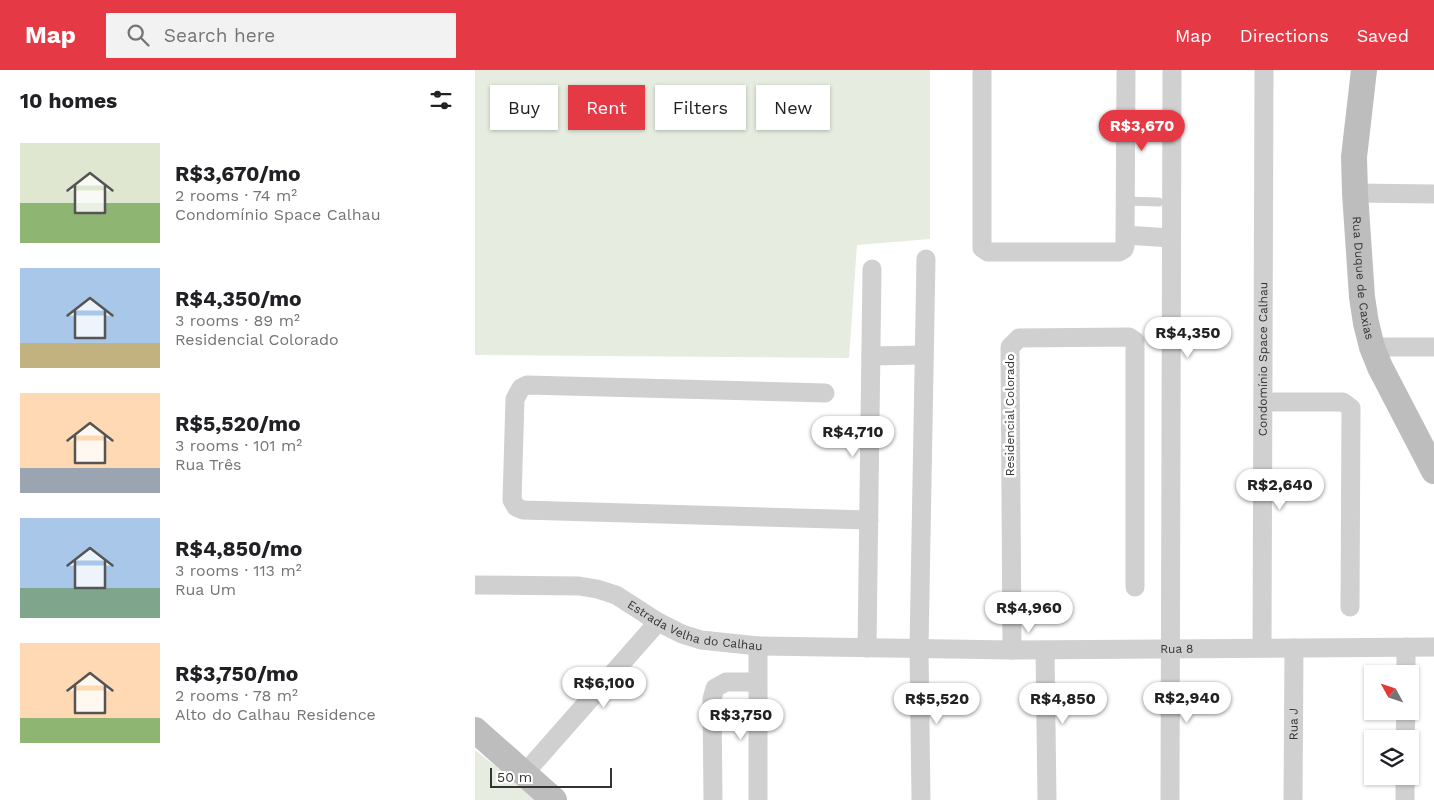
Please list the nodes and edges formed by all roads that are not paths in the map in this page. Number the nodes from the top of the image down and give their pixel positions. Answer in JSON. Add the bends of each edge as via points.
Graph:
{"nodes":[{"id":1,"x":982,"y":70,"type":"edge"},
{"id":2,"x":1126,"y":70,"type":"edge"},
{"id":3,"x":1172,"y":70,"type":"edge"},
{"id":4,"x":1264,"y":70,"type":"edge"},
{"id":5,"x":1363,"y":70,"type":"edge"},
{"id":6,"x":1355,"y":193,"type":"junction"},
{"id":7,"x":1434,"y":194,"type":"edge"},
{"id":8,"x":1125,"y":201,"type":"junction"},
{"id":9,"x":1165,"y":202,"type":"junction"},
{"id":10,"x":1125,"y":235,"type":"junction"},
{"id":11,"x":1171,"y":238,"type":"junction"},
{"id":12,"x":926,"y":259,"type":"dead end"},
{"id":13,"x":872,"y":269,"type":"dead end"},
{"id":14,"x":1434,"y":346,"type":"edge"},
{"id":15,"x":1371,"y":347,"type":"junction"},
{"id":16,"x":924,"y":355,"type":"junction"},
{"id":17,"x":871,"y":356,"type":"junction"},
{"id":18,"x":825,"y":393,"type":"dead end"},
{"id":19,"x":1263,"y":402,"type":"junction"},
{"id":20,"x":1434,"y":471,"type":"edge"},
{"id":21,"x":869,"y":520,"type":"junction"},
{"id":22,"x":475,"y":585,"type":"edge"},
{"id":23,"x":1135,"y":587,"type":"dead end"},
{"id":24,"x":1350,"y":607,"type":"dead end"},
{"id":25,"x":658,"y":622,"type":"junction"},
{"id":26,"x":758,"y":646,"type":"junction"},
{"id":27,"x":1434,"y":647,"type":"edge"},
{"id":28,"x":867,"y":648,"type":"junction"},
{"id":29,"x":1262,"y":648,"type":"junction"},
{"id":30,"x":1294,"y":648,"type":"junction"},
{"id":31,"x":1407,"y":648,"type":"junction"},
{"id":32,"x":1170,"y":649,"type":"junction"},
{"id":33,"x":919,"y":650,"type":"junction"},
{"id":34,"x":1012,"y":650,"type":"junction"},
{"id":35,"x":1045,"y":650,"type":"junction"},
{"id":36,"x":1406,"y":665,"type":"edge"},
{"id":37,"x":757,"y":682,"type":"junction"},
{"id":38,"x":475,"y":730,"type":"edge"},
{"id":39,"x":525,"y":774,"type":"junction"},
{"id":40,"x":1405,"y":785,"type":"edge"},
{"id":41,"x":553,"y":800,"type":"edge"},
{"id":42,"x":713,"y":800,"type":"edge"},
{"id":43,"x":758,"y":800,"type":"edge"},
{"id":44,"x":921,"y":800,"type":"edge"},
{"id":45,"x":1047,"y":800,"type":"edge"},
{"id":46,"x":1170,"y":800,"type":"edge"},
{"id":47,"x":1293,"y":800,"type":"edge"},
{"id":48,"x":1405,"y":800,"type":"edge"}],
"edges":[{"from":1,"to":10,"type":"street","via":[[982,248],[988,252],[1119,252],[1124,249]]},
{"from":2,"to":8,"type":"street"},
{"from":3,"to":9,"type":"street"},
{"from":4,"to":19,"type":"street","name":"Condomínio Space Calhau"},
{"from":5,"to":6,"type":"street","name":"Rua Duque de Caxias","via":[[1356,134]]},
{"from":6,"to":7,"type":"street"},
{"from":6,"to":15,"type":"street","name":"Rua Duque de Caxias","via":[[1362,297]]},
{"from":8,"to":9,"type":"lane"},
{"from":8,"to":10,"type":"street"},
{"from":9,"to":11,"type":"street"},
{"from":10,"to":11,"type":"street"},
{"from":11,"to":32,"type":"street"},
{"from":12,"to":16,"type":"street"},
{"from":13,"to":17,"type":"street"},
{"from":14,"to":15,"type":"street"},
{"from":15,"to":20,"type":"street","name":"Rua Duque de Caxias"},
{"from":16,"to":17,"type":"street"},
{"from":16,"to":33,"type":"street"},
{"from":17,"to":21,"type":"street"},
{"from":18,"to":21,"type":"street","via":[[527,385],[521,388],[515,399],[512,500],[523,510]]},
{"from":19,"to":24,"type":"street","via":[[1343,402],[1351,408]]},
{"from":19,"to":29,"type":"street","name":"Condomínio Space Calhau"},
{"from":21,"to":28,"type":"street"},
{"from":22,"to":25,"type":"street","name":"Estrada Velha do Calhau","via":[[597,589],[616,595]]},
{"from":23,"to":34,"type":"street","name":"Residencial Colorado","via":[[1135,341],[1129,337],[1019,338],[1010,347]]},
{"from":25,"to":26,"type":"street","name":"Estrada Velha do Calhau","via":[[701,640]]},
{"from":25,"to":39,"type":"street"},
{"from":26,"to":28,"type":"street","name":"Estrada Velha do Calhau"},
{"from":26,"to":37,"type":"street"},
{"from":27,"to":31,"type":"street","name":"Rua 8"},
{"from":28,"to":33,"type":"street","name":"Estrada Velha do Calhau"},
{"from":29,"to":30,"type":"street","name":"Rua 8"},
{"from":29,"to":32,"type":"street","name":"Rua 8"},
{"from":30,"to":31,"type":"street","name":"Rua 8"},
{"from":30,"to":47,"type":"street","name":"Rua J"},
{"from":31,"to":36,"type":"street"},
{"from":32,"to":35,"type":"street","name":"Rua 8"},
{"from":32,"to":46,"type":"street"},
{"from":33,"to":34,"type":"street","name":"Rua 8"},
{"from":33,"to":44,"type":"street"},
{"from":34,"to":35,"type":"street","name":"Rua 8"},
{"from":35,"to":45,"type":"street"},
{"from":37,"to":42,"type":"street","via":[[726,682],[715,688],[712,699]]},
{"from":37,"to":43,"type":"street"},
{"from":38,"to":39,"type":"street"},
{"from":39,"to":41,"type":"street"},
{"from":40,"to":48,"type":"street"}]}
